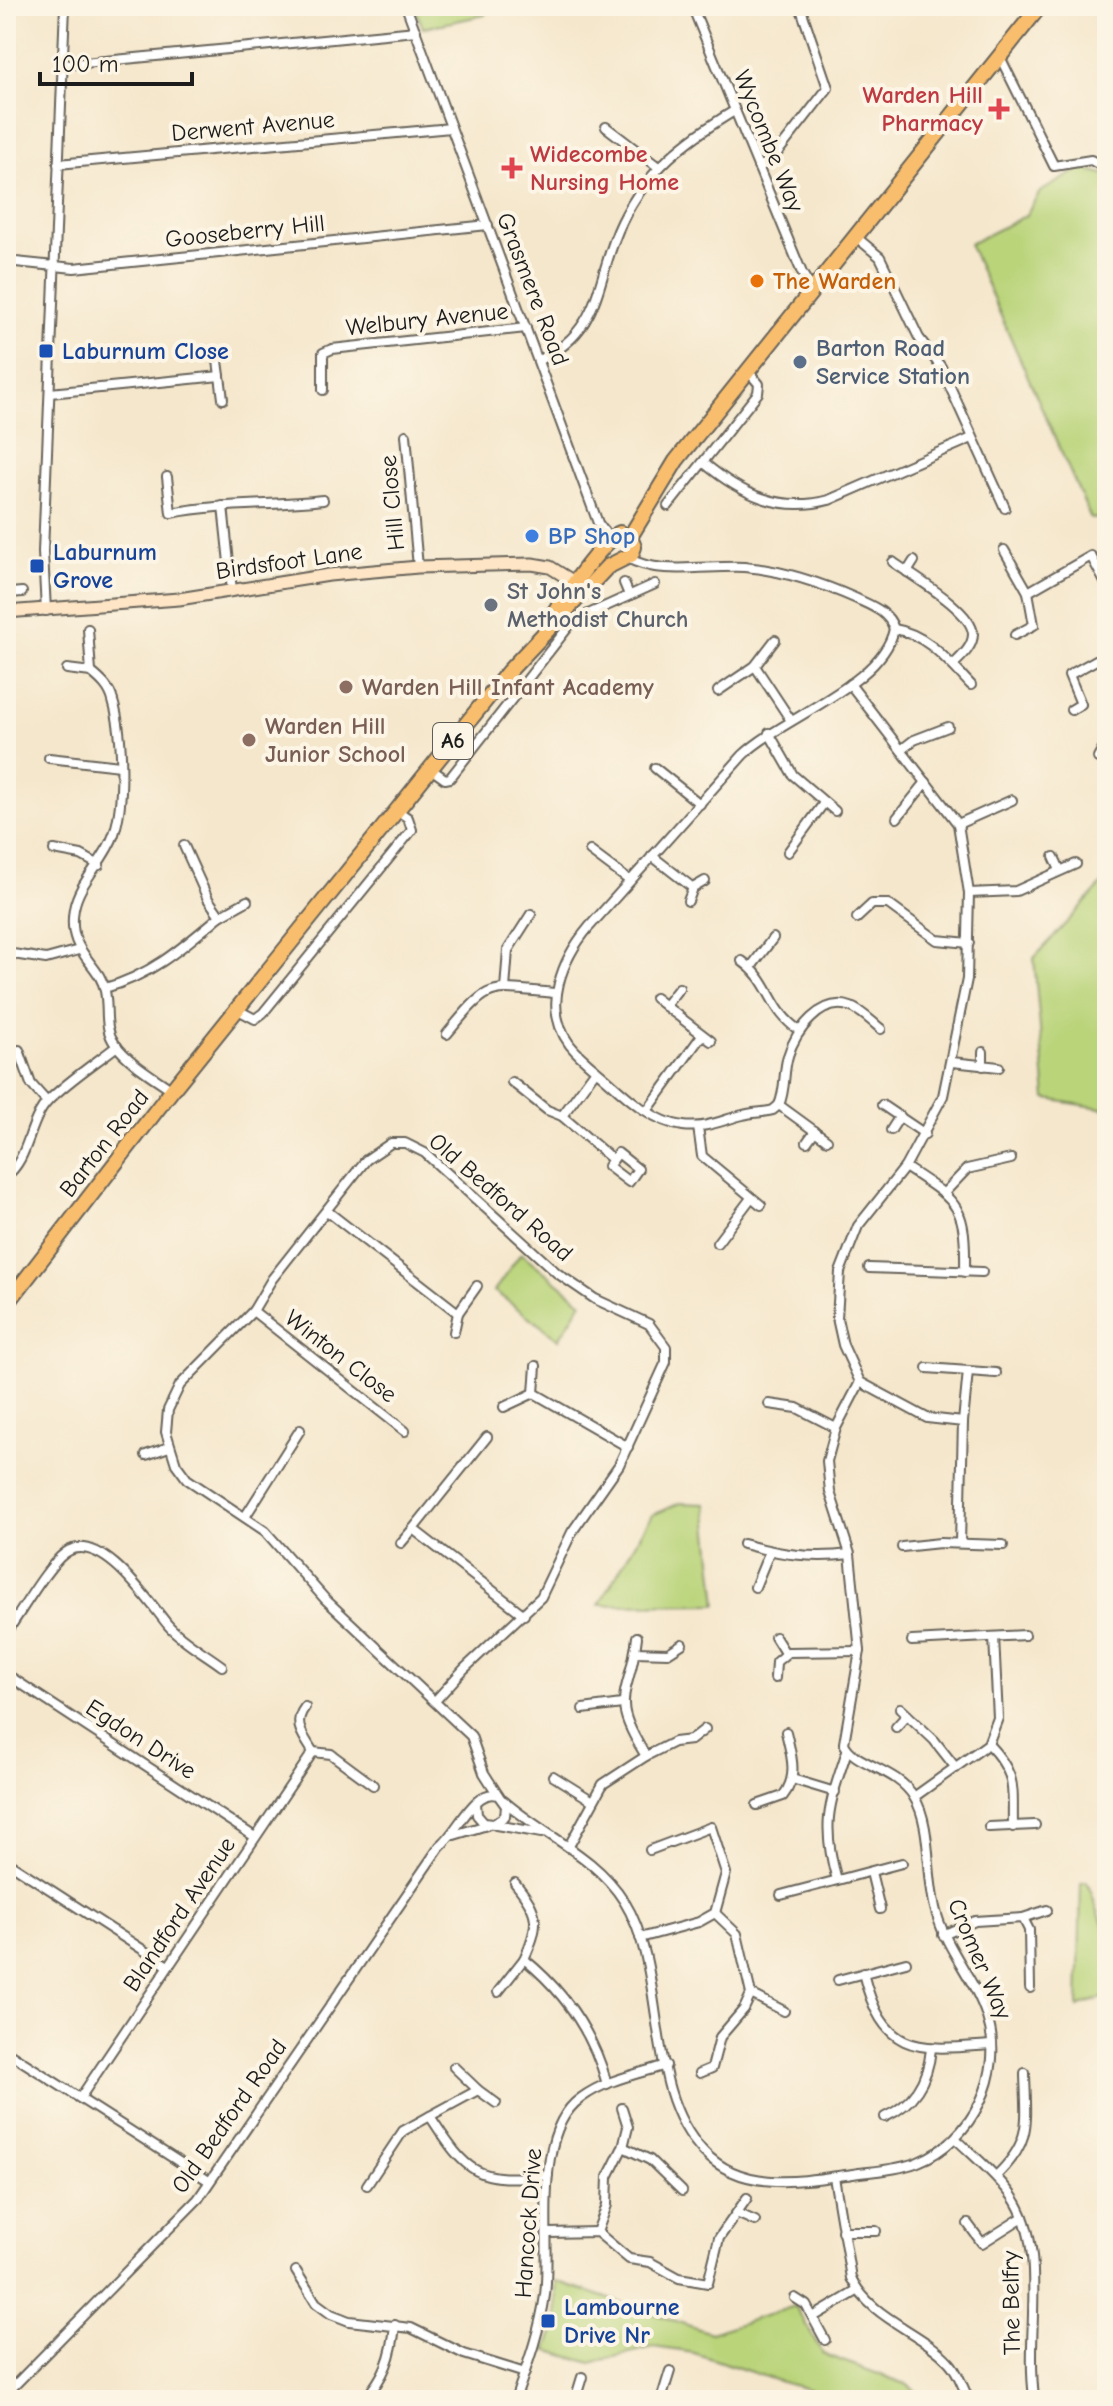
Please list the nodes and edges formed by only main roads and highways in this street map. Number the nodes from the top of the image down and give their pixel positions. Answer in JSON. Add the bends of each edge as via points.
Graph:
{"nodes":[{"id":1,"x":1040,"y":6,"type":"edge"},
{"id":2,"x":630,"y":537,"type":"junction"},
{"id":3,"x":608,"y":542,"type":"junction"},
{"id":4,"x":625,"y":559,"type":"junction"},
{"id":5,"x":546,"y":628,"type":"junction"},
{"id":6,"x":6,"y":1305,"type":"edge"}],
"edges":[{"from":1,"to":2,"type":"highway","via":[[676,461]]},
{"from":2,"to":3,"type":"highway","via":[[620,533]]},
{"from":2,"to":4,"type":"highway","via":[[634,547]]},
{"from":3,"to":4,"type":"highway","via":[[610,557]]},
{"from":3,"to":5,"type":"highway","name":"Barton Road","number":"A6","via":[[558,603]]},
{"from":4,"to":5,"type":"highway","name":"Barton Road","number":"A6","via":[[607,567]]},
{"from":5,"to":6,"type":"highway","name":"Barton Road","number":"A6","via":[[172,1090]]}]}
